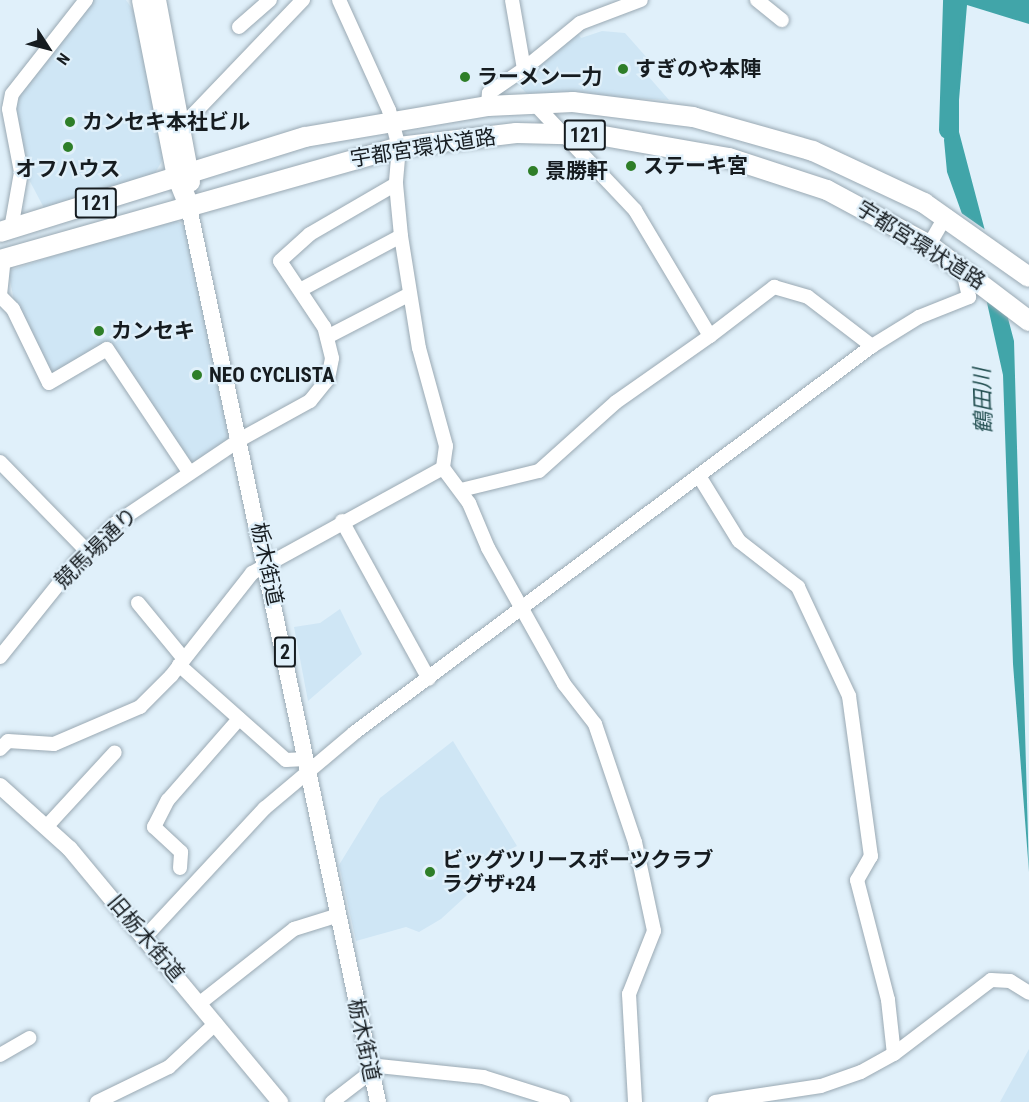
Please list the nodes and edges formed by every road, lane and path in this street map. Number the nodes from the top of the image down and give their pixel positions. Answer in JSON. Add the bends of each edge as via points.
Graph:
{"nodes":[{"id":1,"x":86,"y":0,"type":"edge"},
{"id":2,"x":142,"y":0,"type":"edge"},
{"id":3,"x":156,"y":0,"type":"edge"},
{"id":4,"x":270,"y":0,"type":"edge"},
{"id":5,"x":303,"y":0,"type":"edge"},
{"id":6,"x":339,"y":0,"type":"edge"},
{"id":7,"x":512,"y":0,"type":"edge"},
{"id":8,"x":641,"y":0,"type":"edge"},
{"id":9,"x":757,"y":0,"type":"edge"},
{"id":10,"x":782,"y":20,"type":"dead end"},
{"id":11,"x":239,"y":27,"type":"dead end"},
{"id":12,"x":524,"y":69,"type":"junction"},
{"id":13,"x":532,"y":102,"type":"junction"},
{"id":14,"x":488,"y":106,"type":"junction"},
{"id":15,"x":392,"y":120,"type":"junction"},
{"id":16,"x":182,"y":126,"type":"junction"},
{"id":17,"x":562,"y":134,"type":"junction"},
{"id":18,"x":399,"y":147,"type":"junction"},
{"id":19,"x":184,"y":173,"type":"junction"},
{"id":20,"x":396,"y":184,"type":"junction"},
{"id":21,"x":188,"y":203,"type":"junction"},
{"id":22,"x":950,"y":219,"type":"junction"},
{"id":23,"x":6,"y":230,"type":"edge"},
{"id":24,"x":401,"y":236,"type":"junction"},
{"id":25,"x":929,"y":245,"type":"junction"},
{"id":26,"x":2,"y":260,"type":"edge"},
{"id":27,"x":962,"y":268,"type":"junction"},
{"id":28,"x":1029,"y":277,"type":"edge"},
{"id":29,"x":302,"y":289,"type":"junction"},
{"id":30,"x":410,"y":294,"type":"junction"},
{"id":31,"x":0,"y":295,"type":"edge"},
{"id":32,"x":1022,"y":315,"type":"edge"},
{"id":33,"x":710,"y":336,"type":"junction"},
{"id":34,"x":327,"y":337,"type":"junction"},
{"id":35,"x":872,"y":346,"type":"junction"},
{"id":36,"x":241,"y":439,"type":"junction"},
{"id":37,"x":0,"y":462,"type":"edge"},
{"id":38,"x":443,"y":468,"type":"junction"},
{"id":39,"x":189,"y":472,"type":"junction"},
{"id":40,"x":699,"y":476,"type":"junction"},
{"id":41,"x":461,"y":490,"type":"junction"},
{"id":42,"x":342,"y":521,"type":"junction"},
{"id":43,"x":87,"y":550,"type":"junction"},
{"id":44,"x":267,"y":564,"type":"junction"},
{"id":45,"x":138,"y":603,"type":"dead end"},
{"id":46,"x":522,"y":608,"type":"junction"},
{"id":47,"x":0,"y":657,"type":"edge"},
{"id":48,"x":182,"y":662,"type":"junction"},
{"id":49,"x":429,"y":679,"type":"junction"},
{"id":50,"x":239,"y":718,"type":"junction"},
{"id":51,"x":0,"y":749,"type":"edge"},
{"id":52,"x":115,"y":752,"type":"dead end"},
{"id":53,"x":308,"y":765,"type":"junction"},
{"id":54,"x":0,"y":786,"type":"edge"},
{"id":55,"x":47,"y":826,"type":"junction"},
{"id":56,"x":180,"y":868,"type":"dead end"},
{"id":57,"x":339,"y":915,"type":"junction"},
{"id":58,"x":146,"y":937,"type":"junction"},
{"id":59,"x":1029,"y":993,"type":"edge"},
{"id":60,"x":200,"y":1003,"type":"junction"},
{"id":61,"x":216,"y":1023,"type":"junction"},
{"id":62,"x":30,"y":1038,"type":"dead end"},
{"id":63,"x":0,"y":1054,"type":"edge"},
{"id":64,"x":894,"y":1054,"type":"junction"},
{"id":65,"x":370,"y":1068,"type":"junction"},
{"id":66,"x":527,"y":1094,"type":"junction"},
{"id":67,"x":98,"y":1102,"type":"edge"},
{"id":68,"x":280,"y":1102,"type":"edge"},
{"id":69,"x":332,"y":1102,"type":"edge"},
{"id":70,"x":378,"y":1102,"type":"edge"},
{"id":71,"x":512,"y":1102,"type":"edge"},
{"id":72,"x":563,"y":1102,"type":"edge"},
{"id":73,"x":636,"y":1102,"type":"edge"},
{"id":74,"x":714,"y":1102,"type":"edge"}],
"edges":[{"from":1,"to":23,"type":"street","via":[[18,83],[9,102],[21,172]]},
{"from":2,"to":19,"type":"highway","name":"栃木街道"},
{"from":3,"to":16,"type":"highway","name":"栃木街道"},
{"from":4,"to":11,"type":"street"},
{"from":5,"to":16,"type":"street"},
{"from":6,"to":15,"type":"street"},
{"from":7,"to":12,"type":"street"},
{"from":8,"to":12,"type":"street","via":[[580,23]]},
{"from":9,"to":10,"type":"street"},
{"from":12,"to":14,"type":"street","via":[[489,93]]},
{"from":13,"to":14,"type":"highway","name":"宇都宮環状道路","number":"121"},
{"from":13,"to":17,"type":"street"},
{"from":13,"to":22,"type":"highway","name":"宇都宮環状道路","number":"121","via":[[645,109],[773,137],[860,171]]},
{"from":14,"to":15,"type":"highway","name":"宇都宮環状道路","number":"121"},
{"from":15,"to":18,"type":"street"},
{"from":15,"to":19,"type":"highway","name":"宇都宮環状道路","number":"121","via":[[305,137]]},
{"from":16,"to":19,"type":"highway","name":"栃木街道"},
{"from":17,"to":18,"type":"highway","name":"宇都宮環状道路","number":"121","via":[[495,135]]},
{"from":17,"to":25,"type":"highway","name":"宇都宮環状道路","number":"121","via":[[688,148],[763,168],[858,204]]},
{"from":17,"to":33,"type":"street","via":[[634,210]]},
{"from":18,"to":20,"type":"street"},
{"from":18,"to":21,"type":"highway","name":"宇都宮環状道路","number":"121"},
{"from":19,"to":21,"type":"highway","name":"栃木街道"},
{"from":19,"to":23,"type":"highway","name":"宇都宮環状道路","number":"121"},
{"from":20,"to":24,"type":"street"},
{"from":20,"to":29,"type":"street","via":[[310,234],[280,261]]},
{"from":21,"to":26,"type":"highway","name":"宇都宮環状道路","number":"121"},
{"from":21,"to":36,"type":"main road","name":"栃木街道","number":"2"},
{"from":22,"to":25,"type":"street"},
{"from":22,"to":28,"type":"highway","name":"宇都宮環状道路","number":"121"},
{"from":24,"to":29,"type":"street"},
{"from":24,"to":30,"type":"street"},
{"from":25,"to":27,"type":"highway","name":"宇都宮環状道路","number":"121"},
{"from":26,"to":31,"type":"street"},
{"from":27,"to":32,"type":"highway","name":"宇都宮環状道路","number":"121"},
{"from":27,"to":35,"type":"street","via":[[969,297],[919,317]]},
{"from":29,"to":34,"type":"street"},
{"from":30,"to":34,"type":"street"},
{"from":30,"to":38,"type":"street","via":[[446,446]]},
{"from":31,"to":39,"type":"street","via":[[13,309],[49,383],[107,349]]},
{"from":33,"to":35,"type":"street","via":[[774,287],[808,297]]},
{"from":33,"to":41,"type":"street","via":[[616,402],[539,471]]},
{"from":34,"to":36,"type":"street","name":"競馬場通り","via":[[332,358],[328,379],[310,401]]},
{"from":35,"to":40,"type":"street"},
{"from":36,"to":39,"type":"street","name":"競馬場通り"},
{"from":36,"to":44,"type":"main road","name":"栃木街道","number":"2"},
{"from":37,"to":43,"type":"street"},
{"from":38,"to":41,"type":"street"},
{"from":38,"to":42,"type":"street"},
{"from":39,"to":43,"type":"street","name":"競馬場通り","via":[[139,505]]},
{"from":40,"to":46,"type":"street"},
{"from":40,"to":64,"type":"street","via":[[739,541],[798,587],[849,696],[871,856],[857,880],[888,1000]]},
{"from":41,"to":46,"type":"street"},
{"from":42,"to":44,"type":"street"},
{"from":42,"to":49,"type":"street"},
{"from":43,"to":47,"type":"street","name":"競馬場通り"},
{"from":44,"to":48,"type":"street","via":[[234,592]]},
{"from":44,"to":53,"type":"main road","name":"栃木街道","number":"2"},
{"from":45,"to":48,"type":"street"},
{"from":46,"to":49,"type":"street"},
{"from":46,"to":73,"type":"street","via":[[564,684],[595,724],[635,842],[654,931],[629,994]]},
{"from":48,"to":50,"type":"street"},
{"from":48,"to":51,"type":"street","via":[[140,706],[54,744],[8,741]]},
{"from":49,"to":53,"type":"street"},
{"from":50,"to":53,"type":"street","via":[[286,760]]},
{"from":50,"to":56,"type":"street","via":[[168,801],[154,827],[182,852]]},
{"from":52,"to":55,"type":"street"},
{"from":53,"to":57,"type":"main road","name":"栃木街道","number":"2"},
{"from":53,"to":58,"type":"street"},
{"from":54,"to":55,"type":"main road","name":"旧栃木街道"},
{"from":55,"to":58,"type":"main road","name":"旧栃木街道"},
{"from":57,"to":60,"type":"street","via":[[294,929]]},
{"from":57,"to":65,"type":"main road","name":"栃木街道","number":"2"},
{"from":58,"to":60,"type":"main road","name":"旧栃木街道"},
{"from":59,"to":64,"type":"street","via":[[1010,981],[991,980]]},
{"from":60,"to":61,"type":"main road","name":"旧栃木街道"},
{"from":61,"to":67,"type":"street","via":[[169,1067]]},
{"from":61,"to":68,"type":"main road","name":"旧栃木街道"},
{"from":62,"to":63,"type":"street"},
{"from":64,"to":74,"type":"street","via":[[821,1086]]},
{"from":65,"to":66,"type":"street","via":[[483,1077]]},
{"from":65,"to":69,"type":"street"},
{"from":65,"to":70,"type":"main road","name":"栃木街道","number":"2"},
{"from":66,"to":71,"type":"street"},
{"from":66,"to":72,"type":"street"}]}
